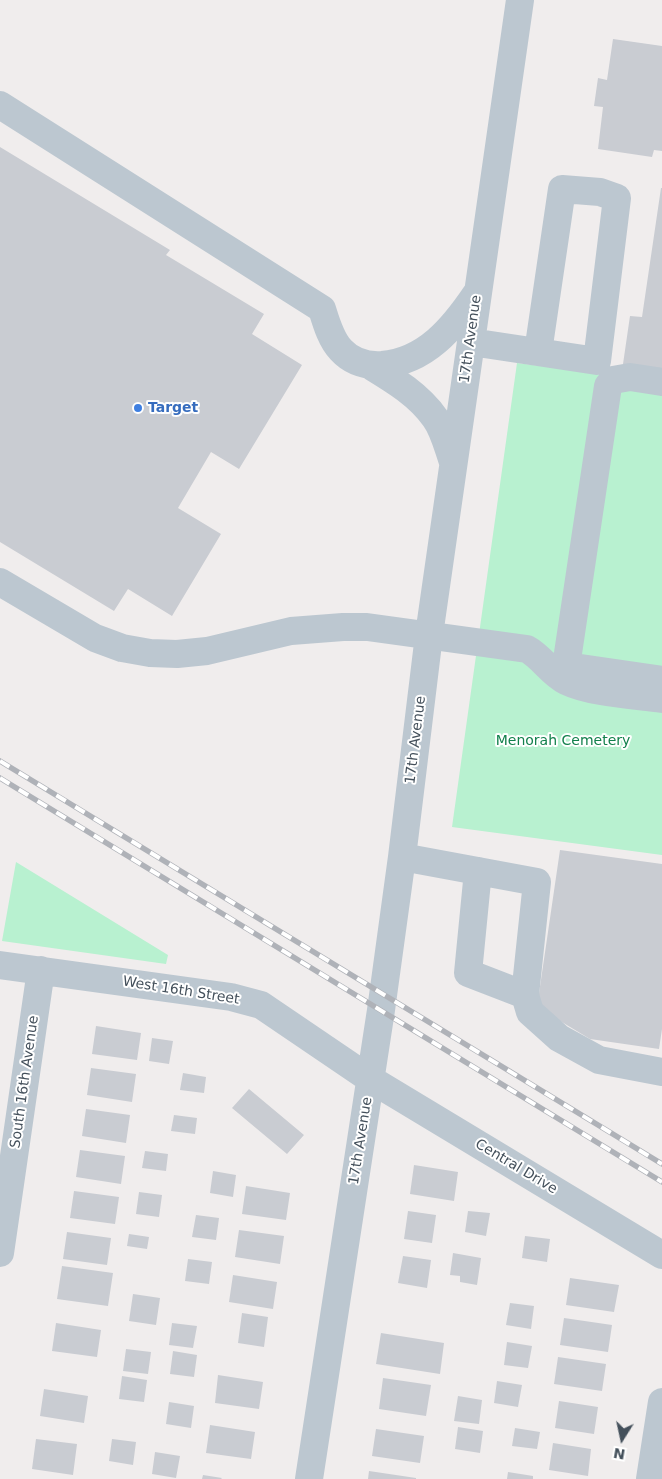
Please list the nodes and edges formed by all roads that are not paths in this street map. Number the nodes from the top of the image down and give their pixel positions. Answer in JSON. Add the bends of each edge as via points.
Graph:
{"nodes":[{"id":1,"x":520,"y":0,"type":"edge"},
{"id":2,"x":0,"y":105,"type":"edge"},
{"id":3,"x":478,"y":291,"type":"junction"},
{"id":4,"x":471,"y":342,"type":"junction"},
{"id":5,"x":538,"y":352,"type":"junction"},
{"id":6,"x":371,"y":366,"type":"junction"},
{"id":7,"x":662,"y":382,"type":"edge"},
{"id":8,"x":454,"y":463,"type":"junction"},
{"id":9,"x":0,"y":582,"type":"edge"},
{"id":10,"x":429,"y":635,"type":"junction"},
{"id":11,"x":558,"y":670,"type":"junction"},
{"id":12,"x":662,"y":680,"type":"edge"},
{"id":13,"x":662,"y":699,"type":"edge"},
{"id":14,"x":402,"y":856,"type":"junction"},
{"id":15,"x":478,"y":871,"type":"junction"},
{"id":16,"x":0,"y":965,"type":"edge"},
{"id":17,"x":41,"y":970,"type":"junction"},
{"id":18,"x":525,"y":995,"type":"junction"},
{"id":19,"x":662,"y":1072,"type":"edge"},
{"id":20,"x":370,"y":1078,"type":"junction"},
{"id":21,"x":0,"y":1253,"type":"edge"},
{"id":22,"x":662,"y":1255,"type":"edge"},
{"id":23,"x":662,"y":1402,"type":"edge"},
{"id":24,"x":309,"y":1479,"type":"edge"},
{"id":25,"x":650,"y":1479,"type":"edge"}],
"edges":[{"from":1,"to":3,"type":"street","name":"17th Avenue"},
{"from":2,"to":6,"type":"street","via":[[322,309],[340,350],[356,362]]},
{"from":3,"to":4,"type":"street","name":"17th Avenue"},
{"from":3,"to":6,"type":"street","via":[[462,314],[430,347],[403,361]]},
{"from":4,"to":5,"type":"street"},
{"from":4,"to":8,"type":"street","name":"17th Avenue"},
{"from":5,"to":5,"type":"street","via":[[597,360],[617,198],[600,192],[562,189]]},
{"from":6,"to":8,"type":"street","via":[[404,386],[436,418]]},
{"from":7,"to":11,"type":"street","via":[[630,377],[613,380],[608,386]]},
{"from":8,"to":10,"type":"street","name":"17th Avenue"},
{"from":9,"to":10,"type":"street","via":[[95,638],[122,648],[150,653],[207,651],[291,631],[343,627]]},
{"from":10,"to":11,"type":"street","via":[[522,647]]},
{"from":10,"to":14,"type":"street","name":"17th Avenue"},
{"from":11,"to":12,"type":"street"},
{"from":11,"to":13,"type":"street","via":[[592,689]]},
{"from":14,"to":15,"type":"street"},
{"from":14,"to":20,"type":"street","name":"17th Avenue"},
{"from":15,"to":18,"type":"street","via":[[468,974]]},
{"from":15,"to":18,"type":"street","via":[[537,882]]},
{"from":16,"to":17,"type":"street","name":"West 16th Street"},
{"from":17,"to":20,"type":"street","name":"West 16th Street","via":[[231,997],[260,1005]]},
{"from":17,"to":21,"type":"street","name":"South 16th Avenue"},
{"from":18,"to":19,"type":"street","via":[[530,1012],[560,1038],[598,1060]]},
{"from":20,"to":22,"type":"street","name":"Central Drive"},
{"from":20,"to":24,"type":"street","name":"17th Avenue"},
{"from":23,"to":25,"type":"street"}]}
